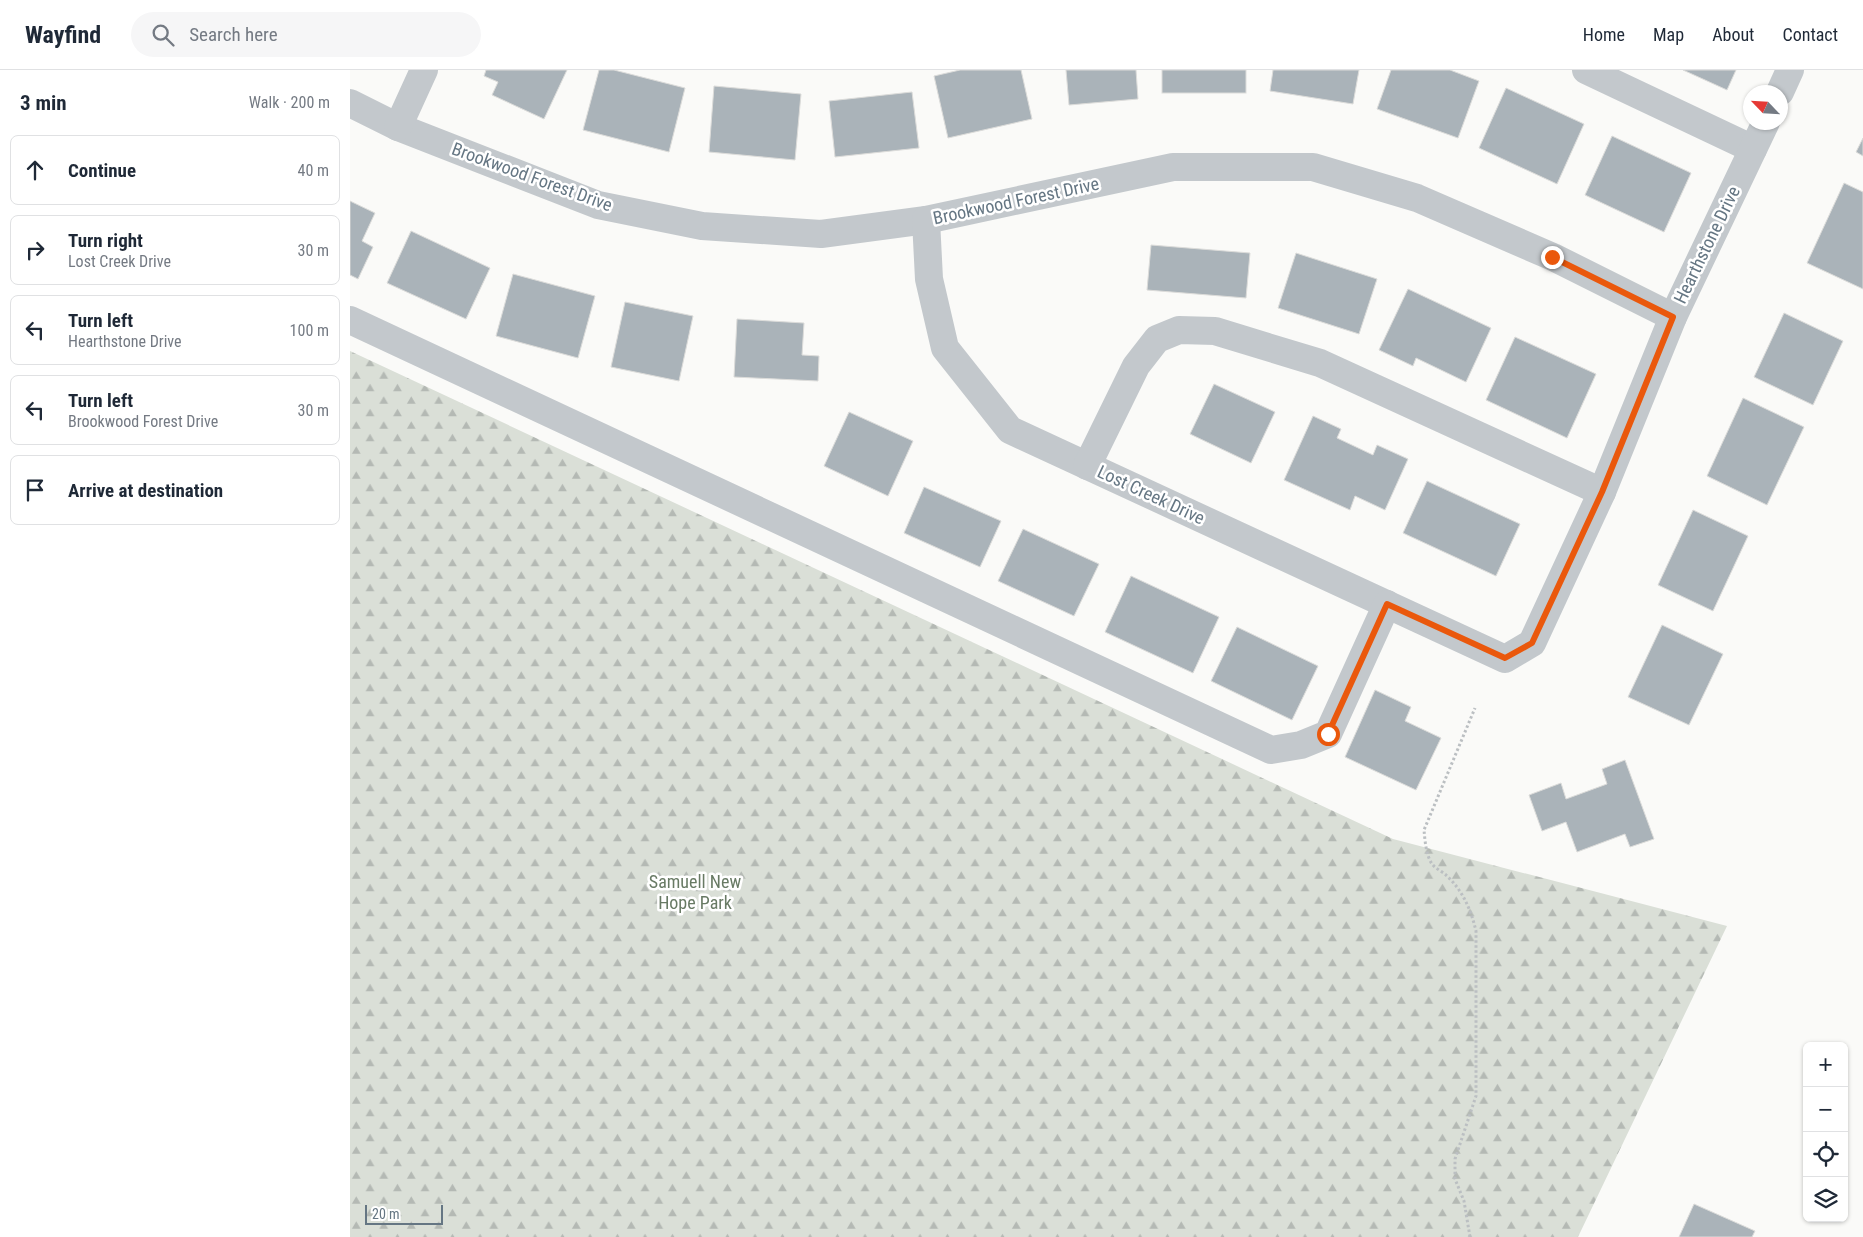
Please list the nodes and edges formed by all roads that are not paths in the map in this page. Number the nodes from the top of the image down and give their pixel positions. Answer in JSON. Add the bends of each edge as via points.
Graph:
{"nodes":[{"id":1,"x":424,"y":70,"type":"edge"},
{"id":2,"x":1586,"y":70,"type":"edge"},
{"id":3,"x":1790,"y":70,"type":"edge"},
{"id":4,"x":1783,"y":85,"type":"edge"},
{"id":5,"x":350,"y":104,"type":"edge"},
{"id":6,"x":398,"y":127,"type":"junction"},
{"id":7,"x":1762,"y":130,"type":"edge"},
{"id":8,"x":1753,"y":150,"type":"junction"},
{"id":9,"x":926,"y":220,"type":"junction"},
{"id":10,"x":1673,"y":317,"type":"junction"},
{"id":11,"x":350,"y":320,"type":"edge"},
{"id":12,"x":1087,"y":466,"type":"junction"},
{"id":13,"x":1602,"y":492,"type":"junction"},
{"id":14,"x":1387,"y":604,"type":"junction"},
{"id":15,"x":1505,"y":658,"type":"joint"}],
"edges":[{"from":1,"to":6,"type":"street"},
{"from":2,"to":8,"type":"street"},
{"from":3,"to":4,"type":"street"},
{"from":5,"to":6,"type":"street","name":"Brookwood Forest Drive"},
{"from":6,"to":9,"type":"street","name":"Brookwood Forest Drive","via":[[598,205],[702,226],[821,234]]},
{"from":7,"to":8,"type":"street","name":"Hearthstone Drive"},
{"from":8,"to":10,"type":"street","name":"Hearthstone Drive"},
{"from":9,"to":10,"type":"street","name":"Brookwood Forest Drive","via":[[1173,166],[1313,167],[1417,198],[1552,257]]},
{"from":9,"to":12,"type":"street","name":"Lost Creek Drive","via":[[929,279],[945,348],[1010,430]]},
{"from":10,"to":13,"type":"street","name":"Hearthstone Drive"},
{"from":11,"to":14,"type":"street","via":[[1271,750],[1302,745],[1328,734]]},
{"from":12,"to":13,"type":"street","via":[[1136,366],[1158,339],[1179,330],[1215,331],[1320,363]]},
{"from":12,"to":14,"type":"street","name":"Lost Creek Drive"},
{"from":13,"to":15,"type":"street","name":"Hearthstone Drive","via":[[1532,643]]},
{"from":14,"to":15,"type":"street","name":"Lost Creek Drive"}]}
